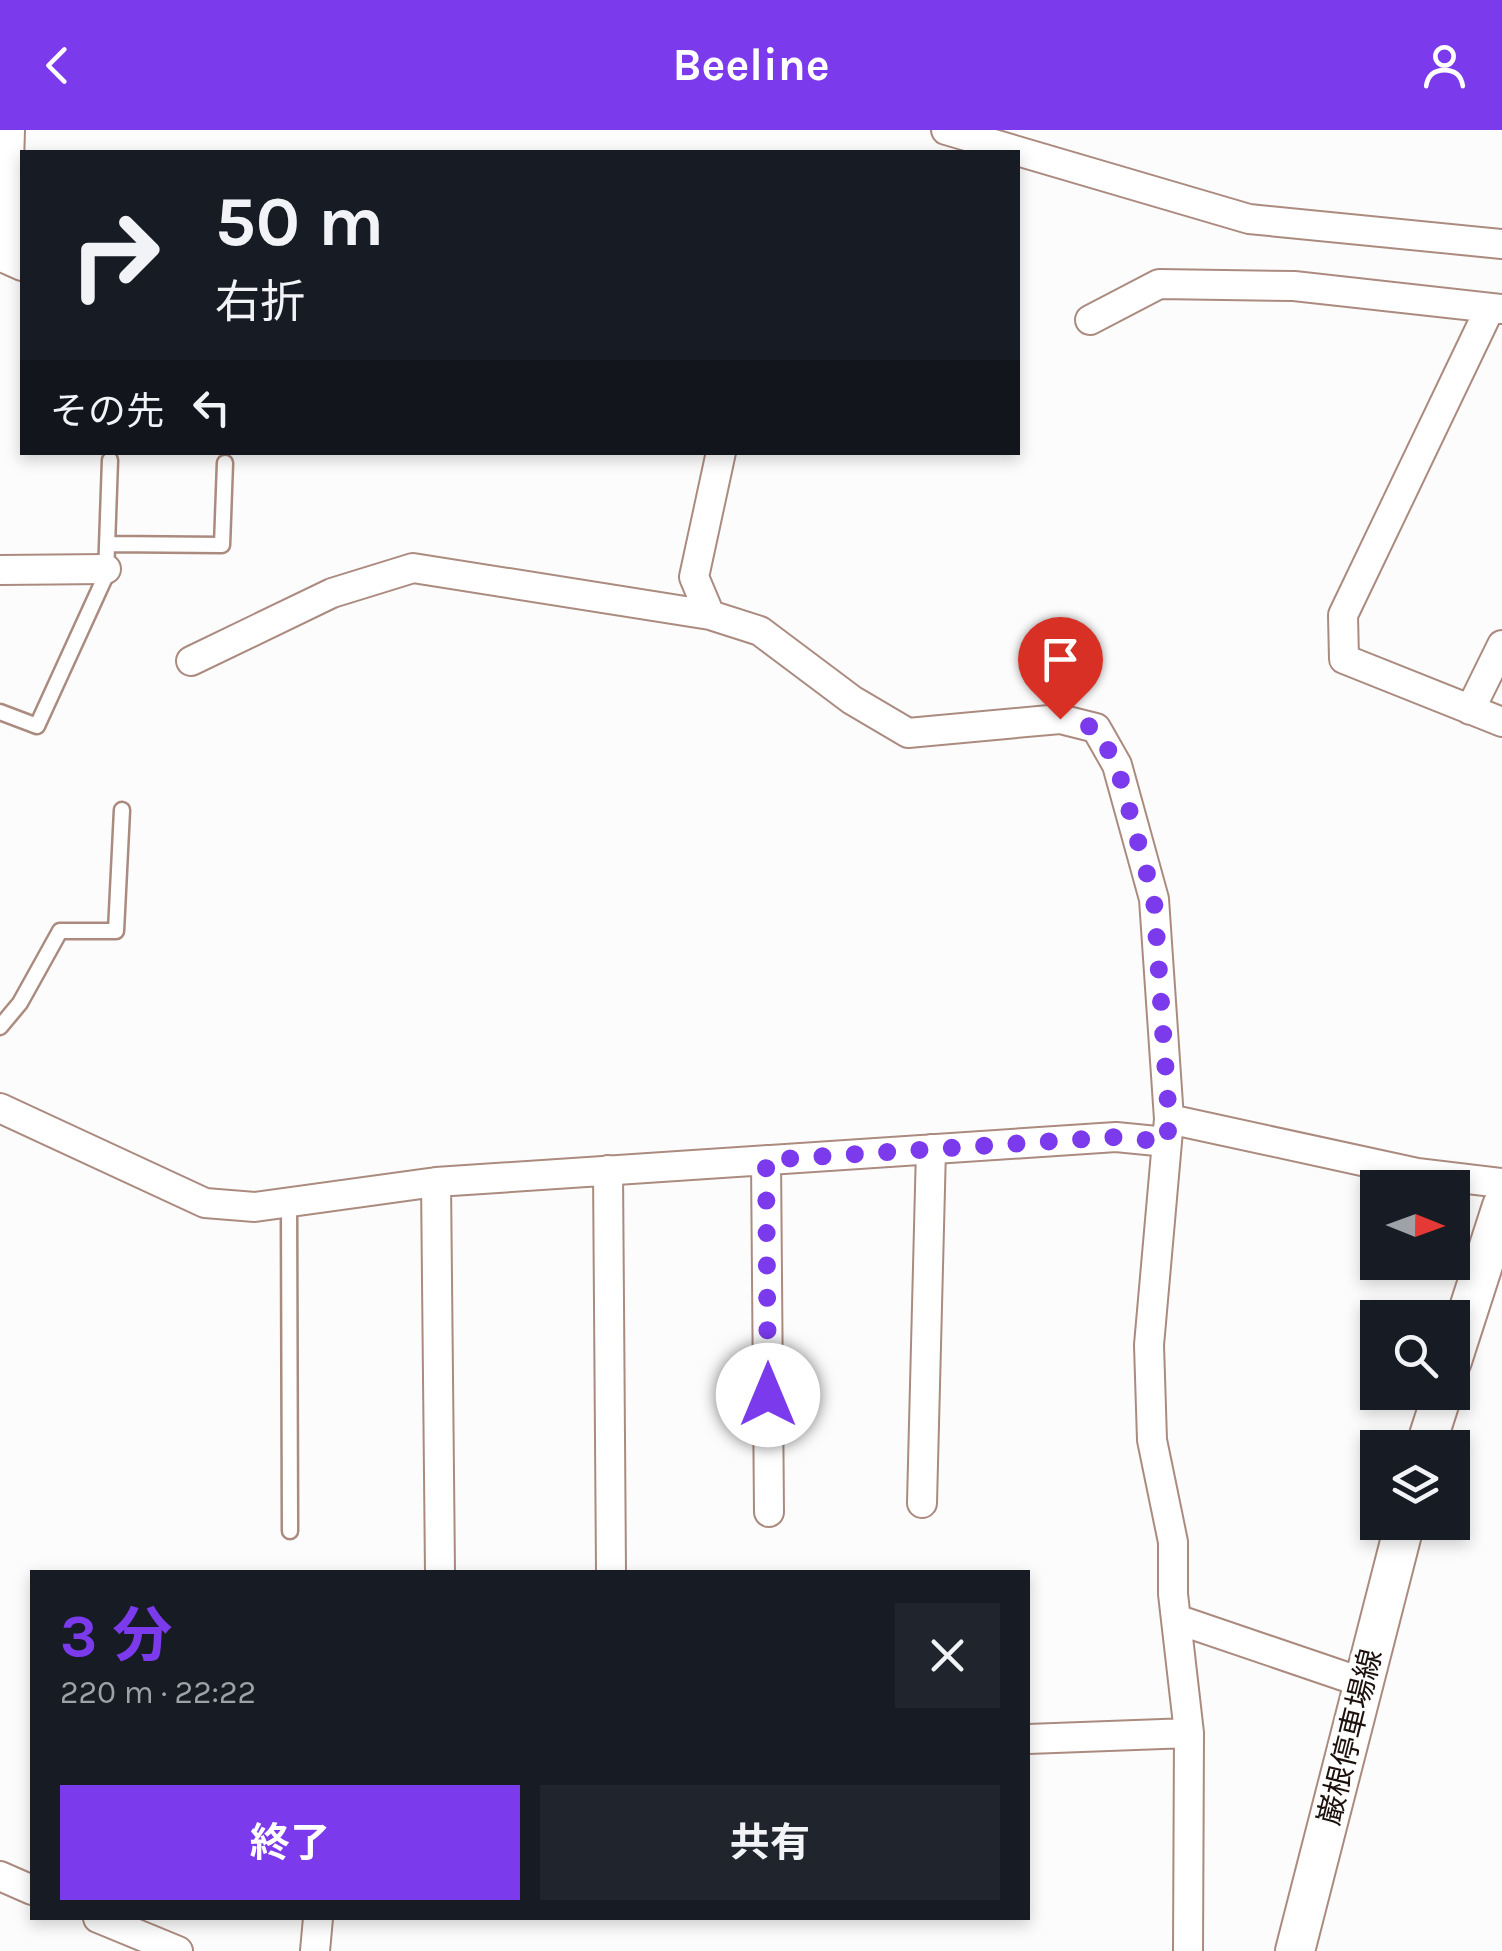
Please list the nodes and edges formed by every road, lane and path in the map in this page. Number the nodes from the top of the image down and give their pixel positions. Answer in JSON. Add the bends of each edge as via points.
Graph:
{"nodes":[{"id":1,"x":10,"y":130,"type":"edge"},
{"id":2,"x":946,"y":130,"type":"edge"},
{"id":3,"x":1009,"y":150,"type":"edge"},
{"id":4,"x":1020,"y":153,"type":"edge"},
{"id":5,"x":1502,"y":244,"type":"edge"},
{"id":6,"x":20,"y":265,"type":"edge"},
{"id":7,"x":1496,"y":308,"type":"edge"},
{"id":8,"x":1090,"y":320,"type":"dead end"},
{"id":9,"x":720,"y":455,"type":"edge"},
{"id":10,"x":110,"y":460,"type":"dead end"},
{"id":11,"x":225,"y":462,"type":"dead end"},
{"id":12,"x":107,"y":556,"type":"junction"},
{"id":13,"x":0,"y":570,"type":"edge"},
{"id":14,"x":710,"y":615,"type":"junction"},
{"id":15,"x":1502,"y":645,"type":"edge"},
{"id":16,"x":191,"y":661,"type":"dead end"},
{"id":17,"x":1470,"y":710,"type":"junction"},
{"id":18,"x":0,"y":712,"type":"edge"},
{"id":19,"x":1502,"y":722,"type":"edge"},
{"id":20,"x":122,"y":810,"type":"dead end"},
{"id":21,"x":0,"y":1027,"type":"edge"},
{"id":22,"x":0,"y":1108,"type":"edge"},
{"id":23,"x":1168,"y":1130,"type":"junction"},
{"id":24,"x":930,"y":1149,"type":"junction"},
{"id":25,"x":766,"y":1160,"type":"junction"},
{"id":26,"x":608,"y":1170,"type":"junction"},
{"id":27,"x":436,"y":1182,"type":"junction"},
{"id":28,"x":1502,"y":1183,"type":"edge"},
{"id":29,"x":289,"y":1202,"type":"junction"},
{"id":30,"x":1502,"y":1206,"type":"edge"},
{"id":31,"x":1470,"y":1305,"type":"edge"},
{"id":32,"x":922,"y":1503,"type":"dead end"},
{"id":33,"x":769,"y":1512,"type":"dead end"},
{"id":34,"x":290,"y":1531,"type":"dead end"},
{"id":35,"x":1400,"y":1540,"type":"edge"},
{"id":36,"x":440,"y":1570,"type":"edge"},
{"id":37,"x":611,"y":1570,"type":"edge"},
{"id":38,"x":1176,"y":1619,"type":"junction"},
{"id":39,"x":1364,"y":1683,"type":"junction"},
{"id":40,"x":1189,"y":1733,"type":"junction"},
{"id":41,"x":1030,"y":1739,"type":"edge"},
{"id":42,"x":0,"y":1876,"type":"edge"},
{"id":43,"x":30,"y":1889,"type":"edge"},
{"id":44,"x":103,"y":1920,"type":"edge"},
{"id":45,"x":318,"y":1920,"type":"edge"},
{"id":46,"x":178,"y":1951,"type":"edge"},
{"id":47,"x":316,"y":1951,"type":"edge"},
{"id":48,"x":1188,"y":1951,"type":"edge"},
{"id":49,"x":1296,"y":1951,"type":"edge"}],
"edges":[{"from":1,"to":6,"type":"street","via":[[6,259]]},
{"from":2,"to":3,"type":"street"},
{"from":4,"to":5,"type":"street","via":[[1249,219]]},
{"from":7,"to":8,"type":"street","via":[[1294,286],[1159,284]]},
{"from":7,"to":17,"type":"street","via":[[1343,615],[1344,659]]},
{"from":9,"to":14,"type":"street","via":[[694,577]]},
{"from":10,"to":12,"type":"lane"},
{"from":11,"to":12,"type":"lane","via":[[222,545]]},
{"from":12,"to":13,"type":"street"},
{"from":12,"to":18,"type":"lane","via":[[106,575],[36,726]]},
{"from":14,"to":16,"type":"street","via":[[412,568],[332,593]]},
{"from":14,"to":23,"type":"street","via":[[760,630],[908,733],[1060,719],[1096,728],[1117,766],[1154,899]]},
{"from":15,"to":17,"type":"street"},
{"from":17,"to":19,"type":"street"},
{"from":20,"to":21,"type":"lane","via":[[116,932],[60,932]]},
{"from":22,"to":29,"type":"street","via":[[206,1203]]},
{"from":23,"to":24,"type":"street"},
{"from":23,"to":28,"type":"street"},
{"from":23,"to":38,"type":"street","via":[[1149,1345],[1152,1440],[1173,1542]]},
{"from":24,"to":25,"type":"street"},
{"from":24,"to":32,"type":"street"},
{"from":25,"to":26,"type":"street"},
{"from":25,"to":33,"type":"street"},
{"from":26,"to":27,"type":"street"},
{"from":26,"to":37,"type":"street"},
{"from":27,"to":29,"type":"street"},
{"from":27,"to":36,"type":"street"},
{"from":29,"to":34,"type":"lane"},
{"from":30,"to":31,"type":"main road"},
{"from":35,"to":39,"type":"main road","name":"巌根停車場線"},
{"from":38,"to":39,"type":"street"},
{"from":38,"to":40,"type":"street"},
{"from":39,"to":49,"type":"main road","name":"巌根停車場線"},
{"from":40,"to":41,"type":"street"},
{"from":40,"to":48,"type":"street"},
{"from":42,"to":43,"type":"street"},
{"from":44,"to":46,"type":"street"},
{"from":45,"to":47,"type":"street"}]}
